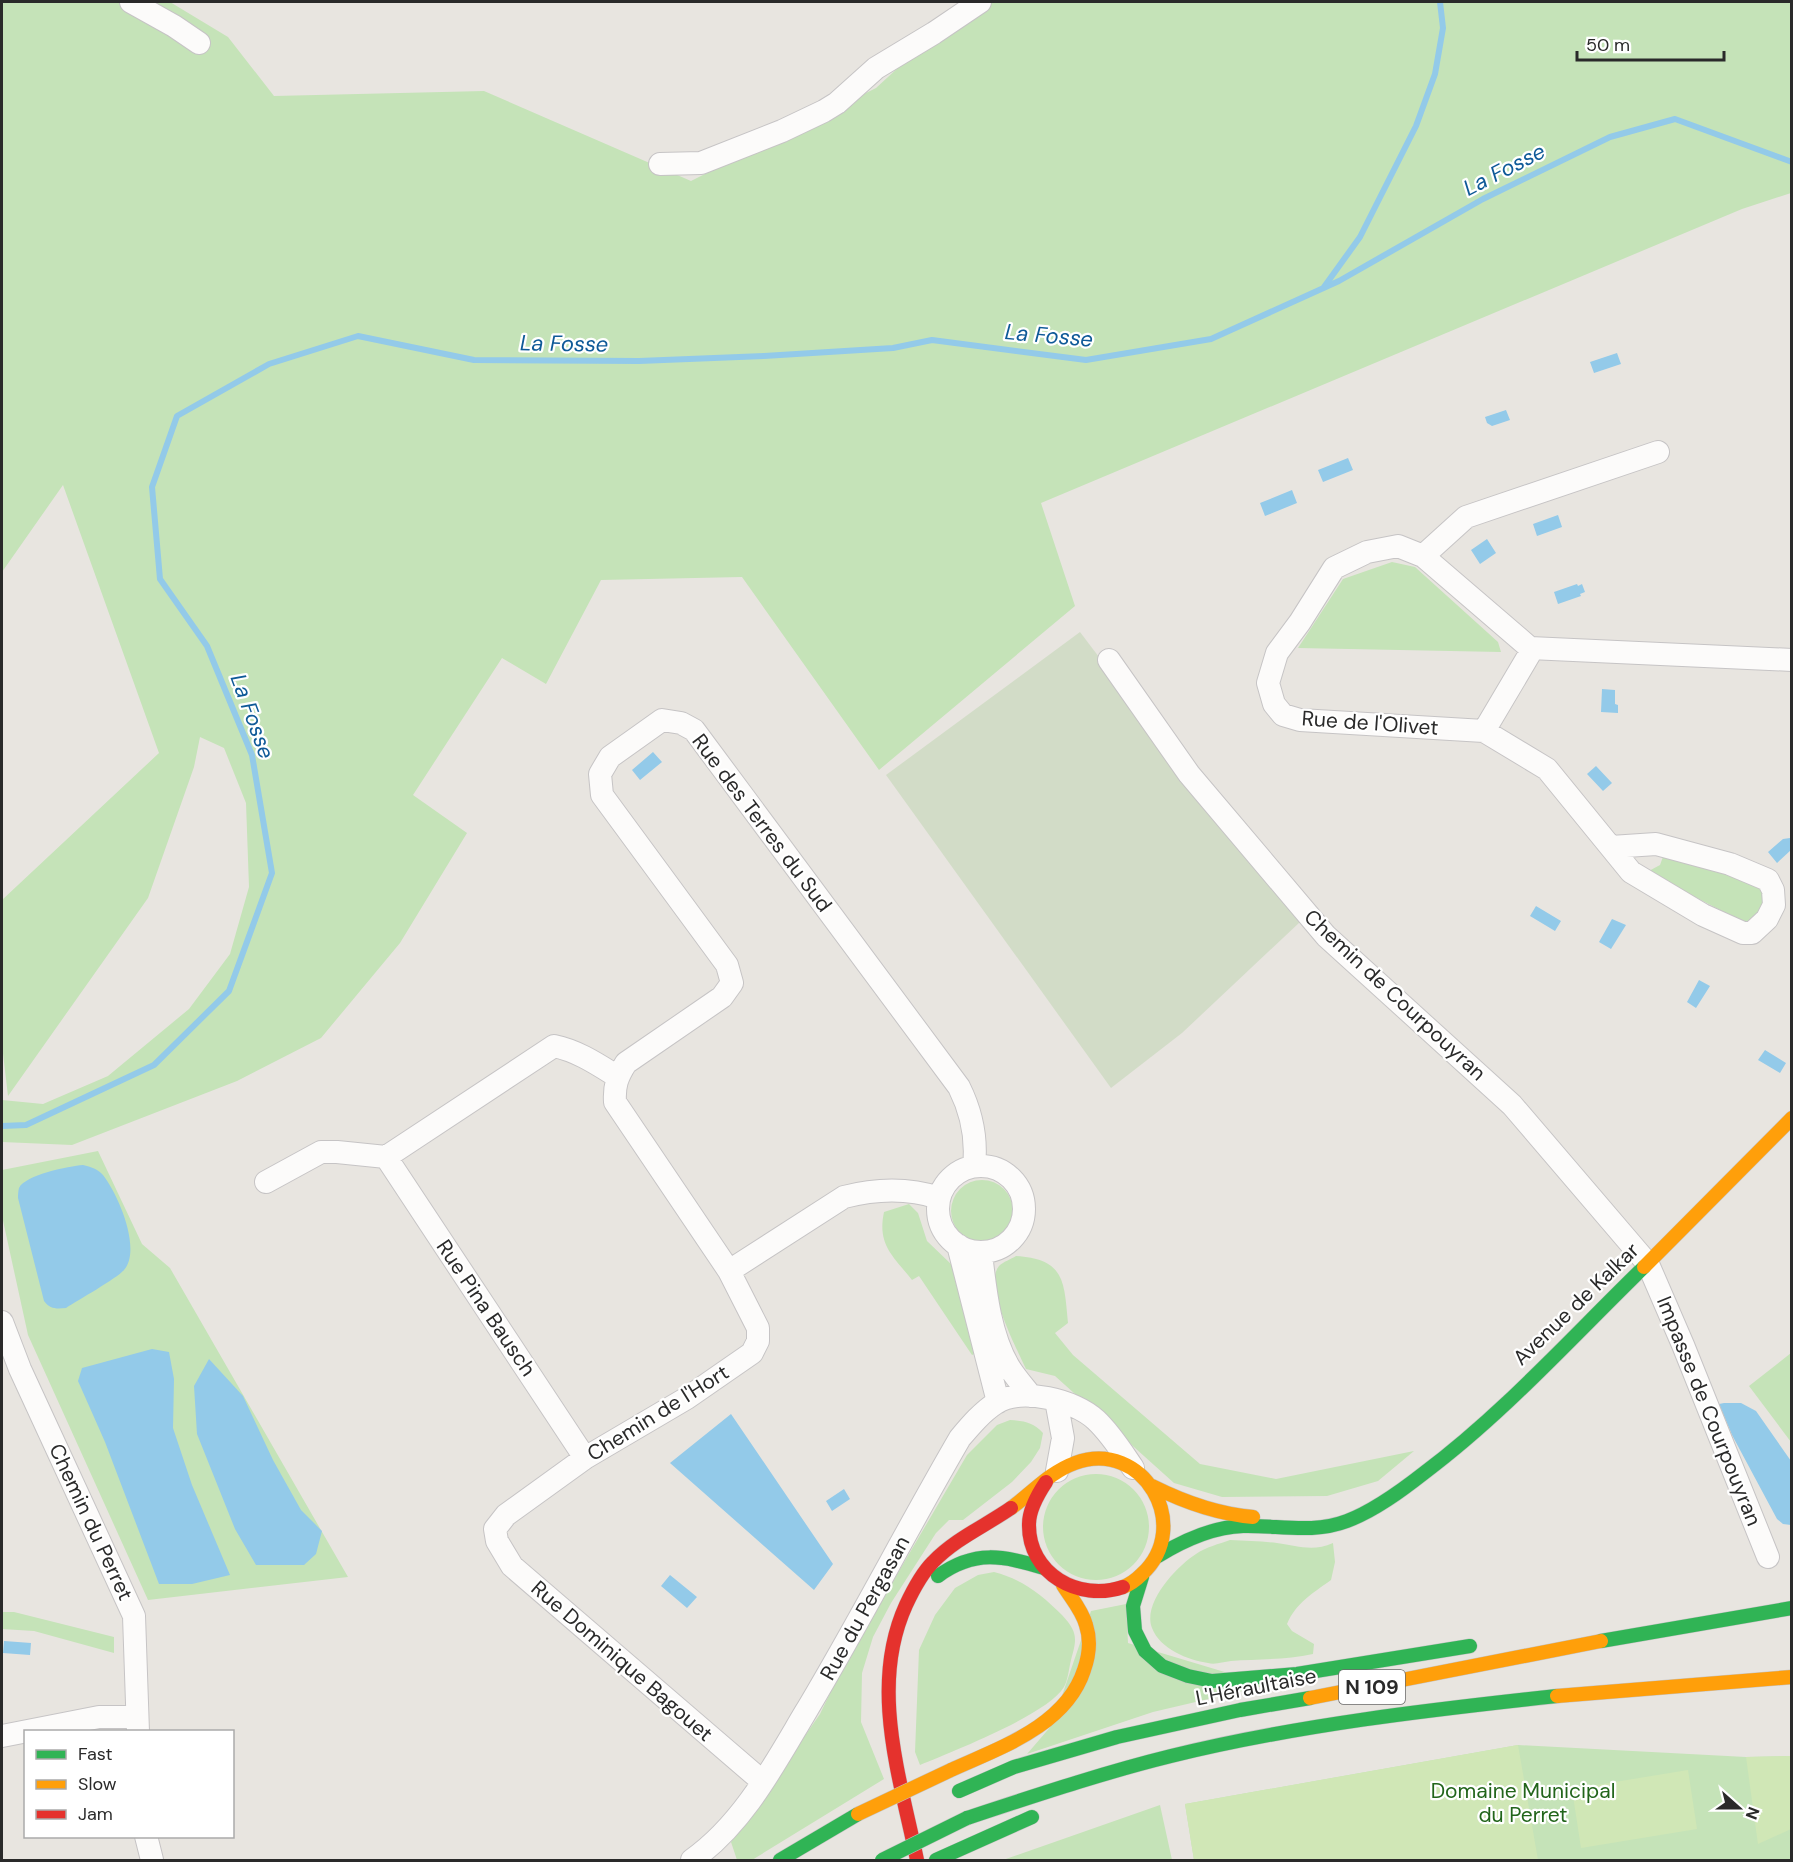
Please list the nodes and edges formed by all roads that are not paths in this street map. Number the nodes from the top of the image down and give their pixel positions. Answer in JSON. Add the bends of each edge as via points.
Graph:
{"nodes":[{"id":1,"x":131,"y":2,"type":"edge"},
{"id":2,"x":980,"y":2,"type":"edge"},
{"id":3,"x":199,"y":43,"type":"dead end"},
{"id":4,"x":660,"y":165,"type":"dead end"},
{"id":5,"x":1658,"y":452,"type":"dead end"},
{"id":6,"x":1423,"y":556,"type":"junction"},
{"id":7,"x":1530,"y":648,"type":"junction"},
{"id":8,"x":1109,"y":660,"type":"dead end"},
{"id":9,"x":1791,"y":660,"type":"edge"},
{"id":10,"x":1484,"y":730,"type":"junction"},
{"id":11,"x":1611,"y":847,"type":"junction"},
{"id":12,"x":618,"y":1077,"type":"junction"},
{"id":13,"x":1791,"y":1118,"type":"edge"},
{"id":14,"x":386,"y":1157,"type":"junction"},
{"id":15,"x":974,"y":1166,"type":"junction"},
{"id":16,"x":266,"y":1182,"type":"dead end"},
{"id":17,"x":939,"y":1198,"type":"junction"},
{"id":18,"x":958,"y":1245,"type":"junction"},
{"id":19,"x":981,"y":1252,"type":"junction"},
{"id":20,"x":1648,"y":1264,"type":"junction"},
{"id":21,"x":729,"y":1271,"type":"junction"},
{"id":22,"x":2,"y":1322,"type":"edge"},
{"id":23,"x":1030,"y":1396,"type":"junction"},
{"id":24,"x":1056,"y":1400,"type":"junction"},
{"id":25,"x":998,"y":1402,"type":"junction"},
{"id":26,"x":585,"y":1458,"type":"junction"},
{"id":27,"x":1133,"y":1468,"type":"junction"},
{"id":28,"x":1051,"y":1476,"type":"junction"},
{"id":29,"x":1152,"y":1486,"type":"junction"},
{"id":30,"x":1376,"y":1504,"type":"junction"},
{"id":31,"x":495,"y":1529,"type":"joint"},
{"id":32,"x":1158,"y":1556,"type":"junction"},
{"id":33,"x":1768,"y":1557,"type":"dead end"},
{"id":34,"x":1044,"y":1568,"type":"junction"},
{"id":35,"x":1142,"y":1577,"type":"junction"},
{"id":36,"x":1063,"y":1585,"type":"junction"},
{"id":37,"x":1791,"y":1594,"type":"edge"},
{"id":38,"x":1768,"y":1598,"type":"dead end"},
{"id":39,"x":1791,"y":1608,"type":"edge"},
{"id":40,"x":905,"y":1612,"type":"junction"},
{"id":41,"x":1485,"y":1643,"type":"dead end"},
{"id":42,"x":1791,"y":1677,"type":"edge"},
{"id":43,"x":1644,"y":1688,"type":"junction"},
{"id":44,"x":137,"y":1724,"type":"edge"},
{"id":45,"x":1404,"y":1728,"type":"dead end"},
{"id":46,"x":33,"y":1730,"type":"edge"},
{"id":47,"x":24,"y":1732,"type":"edge"},
{"id":48,"x":2,"y":1736,"type":"edge"},
{"id":49,"x":763,"y":1782,"type":"junction"},
{"id":50,"x":953,"y":1794,"type":"dead end"},
{"id":51,"x":917,"y":1810,"type":"dead end"},
{"id":52,"x":1048,"y":1812,"type":"dead end"},
{"id":53,"x":897,"y":1820,"type":"dead end"},
{"id":54,"x":146,"y":1838,"type":"edge"},
{"id":55,"x":152,"y":1860,"type":"edge"},
{"id":56,"x":692,"y":1860,"type":"edge"},
{"id":57,"x":780,"y":1860,"type":"edge"},
{"id":58,"x":882,"y":1860,"type":"edge"},
{"id":59,"x":917,"y":1860,"type":"edge"},
{"id":60,"x":936,"y":1860,"type":"edge"}],
"edges":[{"from":1,"to":3,"type":"street"},
{"from":2,"to":4,"type":"street","via":[[871,72],[824,111],[701,163]]},
{"from":5,"to":6,"type":"street","via":[[1466,517]]},
{"from":6,"to":7,"type":"street","name":"Rue de l'Olivet"},
{"from":6,"to":10,"type":"street","name":"Rue de l'Olivet","via":[[1398,546],[1367,552],[1334,568],[1277,654],[1268,683],[1274,704],[1283,715],[1300,720]]},
{"from":7,"to":9,"type":"street"},
{"from":7,"to":10,"type":"street","via":[[1529,656]]},
{"from":8,"to":20,"type":"street","name":"Chemin de Courpouyran","via":[[1189,774],[1326,936],[1512,1105]]},
{"from":10,"to":11,"type":"street","via":[[1547,769]]},
{"from":11,"to":11,"type":"street","via":[[1630,872],[1733,930],[1752,933],[1767,919],[1774,905],[1768,880],[1730,864],[1656,844]]},
{"from":12,"to":14,"type":"street","via":[[576,1052],[554,1046]]},
{"from":12,"to":15,"type":"street","name":"Rue des Terres du Sud","via":[[626,1063],[722,997],[732,983],[727,965],[602,795],[600,774],[610,757],[662,720],[694,730],[959,1087],[968,1106]]},
{"from":12,"to":21,"type":"street","via":[[615,1102]]},
{"from":13,"to":20,"type":"main road","name":"Avenue de Kalkar"},
{"from":14,"to":16,"type":"street","via":[[321,1152]]},
{"from":14,"to":26,"type":"street","name":"Rue Pina Bausch"},
{"from":15,"to":17,"type":"street","via":[[952,1177]]},
{"from":15,"to":19,"type":"street","via":[[991,1166],[1006,1173],[1018,1185],[1024,1200],[1024,1217],[1018,1233],[995,1251]]},
{"from":17,"to":18,"type":"street","via":[[940,1223]]},
{"from":17,"to":21,"type":"street","via":[[909,1191],[863,1192],[844,1197]]},
{"from":18,"to":19,"type":"street"},
{"from":18,"to":25,"type":"street"},
{"from":19,"to":23,"type":"street","via":[[999,1346]]},
{"from":20,"to":30,"type":"main road","name":"Avenue de Kalkar","via":[[1483,1425],[1414,1481]]},
{"from":20,"to":33,"type":"street","name":"Impasse de Courpouyran"},
{"from":21,"to":26,"type":"street","name":"Chemin de l'Hort","via":[[758,1328],[758,1341],[752,1353],[687,1398]]},
{"from":22,"to":44,"type":"street","name":"Chemin du Perret","via":[[134,1616]]},
{"from":23,"to":24,"type":"street","name":"Rue du Pergasan"},
{"from":23,"to":25,"type":"street","name":"Rue du Pergasan","via":[[1012,1396]]},
{"from":24,"to":27,"type":"street","name":"Rue du Pergasan","via":[[1076,1406],[1096,1419]]},
{"from":24,"to":28,"type":"street","via":[[1063,1438]]},
{"from":25,"to":49,"type":"street","name":"Rue du Pergasan","via":[[960,1438],[818,1692]]},
{"from":26,"to":31,"type":"street","name":"Chemin de l'Hort","via":[[506,1515]]},
{"from":27,"to":28,"type":"main road","via":[[1114,1460],[1094,1458],[1075,1462]]},
{"from":27,"to":29,"type":"main road"},
{"from":28,"to":34,"type":"main road","via":[[1035,1497],[1030,1513],[1029,1532]]},
{"from":28,"to":40,"type":"main road","via":[[932,1563],[919,1580]]},
{"from":29,"to":30,"type":"main road","name":"Avenue de Kalkar","via":[[1185,1502],[1246,1517],[1311,1518]]},
{"from":29,"to":32,"type":"main road","via":[[1165,1521]]},
{"from":30,"to":32,"type":"main road","name":"Avenue de Kalkar","via":[[1349,1520],[1329,1526],[1228,1527],[1198,1535]]},
{"from":31,"to":49,"type":"street","name":"Rue Dominique Bagouet","via":[[497,1541],[512,1566]]},
{"from":32,"to":35,"type":"main road"},
{"from":34,"to":36,"type":"main road"},
{"from":34,"to":40,"type":"main road","via":[[995,1556],[969,1558],[946,1569]]},
{"from":35,"to":36,"type":"main road","via":[[1104,1594],[1083,1593]]},
{"from":35,"to":41,"type":"main road","via":[[1133,1606],[1135,1631],[1145,1651],[1162,1665],[1212,1681],[1297,1674]]},
{"from":36,"to":57,"type":"main road","bridge":true,"via":[[1084,1620],[1089,1638],[1084,1678],[1070,1701],[1018,1739],[858,1814]]},
{"from":37,"to":38,"type":"main road"},
{"from":39,"to":50,"type":"main road","name":"L'Héraultaise","number":"N 109","via":[[1651,1631],[1184,1722],[1014,1767]]},
{"from":40,"to":59,"type":"main road","via":[[893,1641],[889,1703]]},
{"from":42,"to":43,"type":"main road","number":"N 109"},
{"from":43,"to":45,"type":"main road"},
{"from":43,"to":58,"type":"main road","number":"N 109","bridge":true,"via":[[1393,1716],[1241,1741],[1117,1770],[967,1818]]},
{"from":44,"to":46,"type":"street","via":[[99,1717]]},
{"from":47,"to":48,"type":"street"},
{"from":49,"to":56,"type":"street","name":"Rue du Pergasan","via":[[743,1811]]},
{"from":51,"to":53,"type":"main road"},
{"from":52,"to":60,"type":"main road"},
{"from":54,"to":55,"type":"street"}]}
